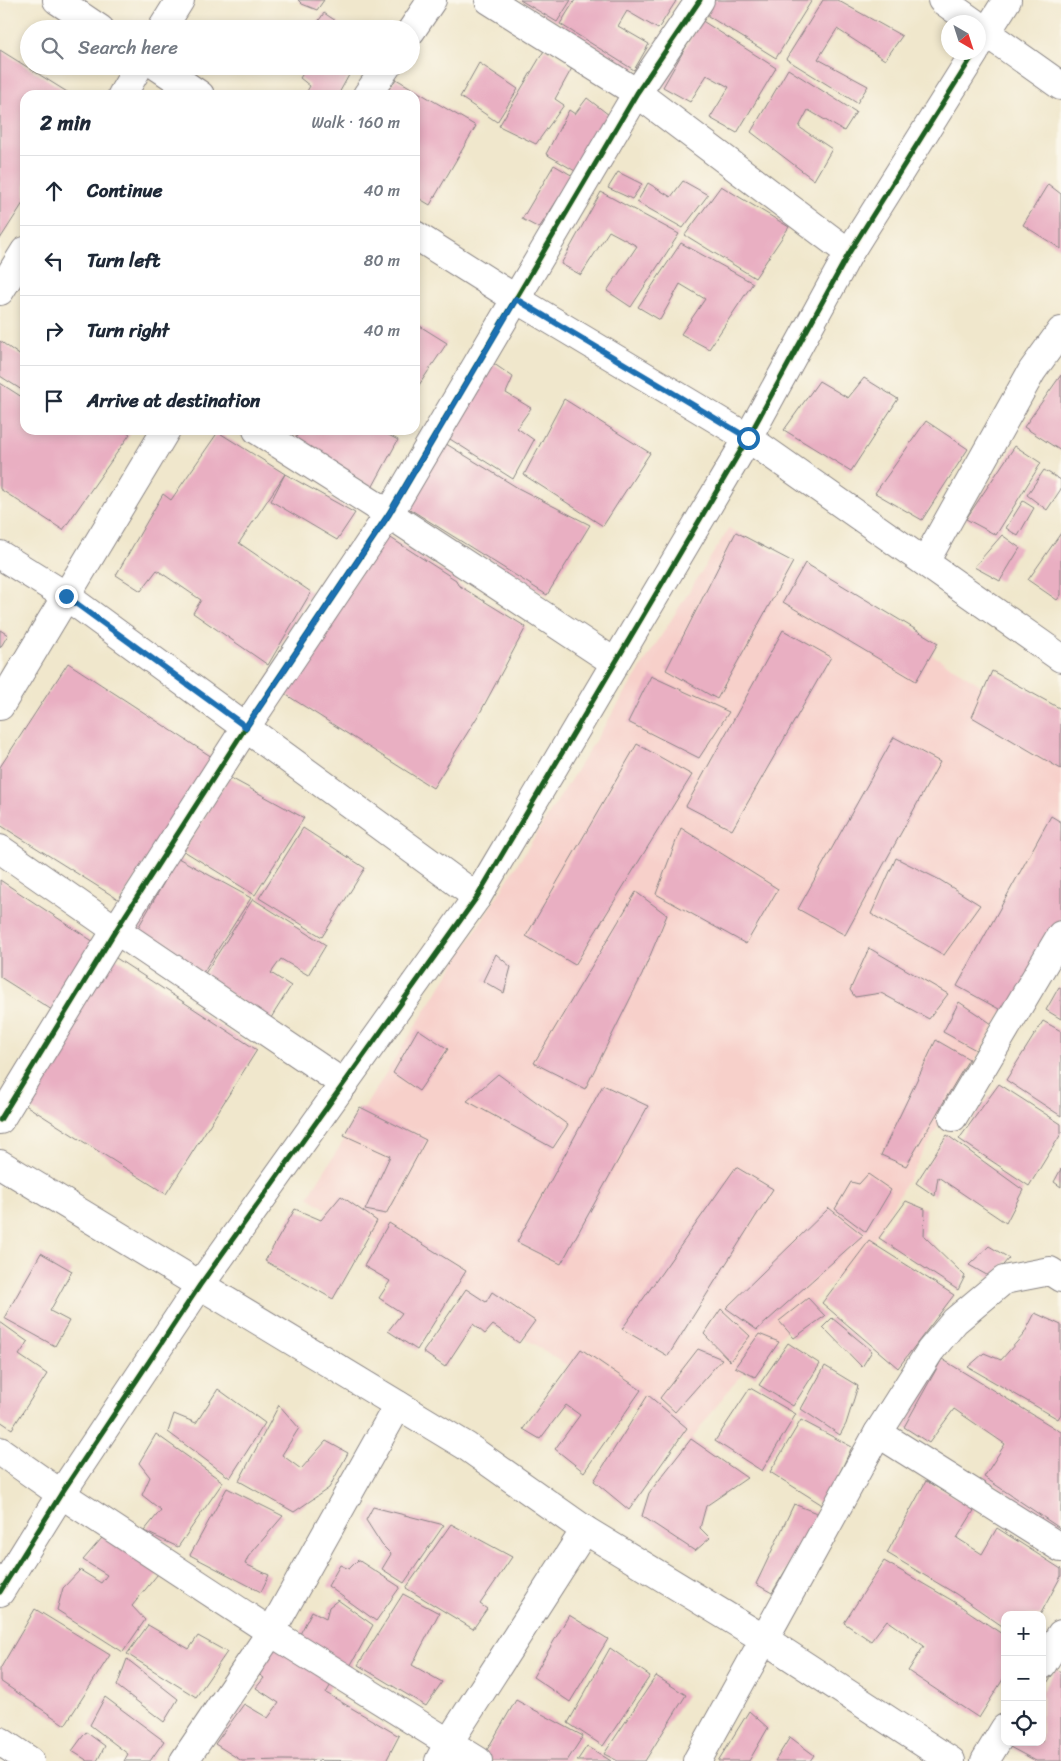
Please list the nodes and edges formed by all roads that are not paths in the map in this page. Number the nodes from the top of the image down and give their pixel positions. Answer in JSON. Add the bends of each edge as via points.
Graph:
{"nodes":[{"id":1,"x":57,"y":0,"type":"edge"},
{"id":2,"x":180,"y":0,"type":"edge"},
{"id":3,"x":432,"y":0,"type":"edge"},
{"id":4,"x":489,"y":0,"type":"edge"},
{"id":5,"x":700,"y":0,"type":"edge"},
{"id":6,"x":942,"y":0,"type":"edge"},
{"id":7,"x":1007,"y":0,"type":"edge"},
{"id":8,"x":957,"y":15,"type":"edge"},
{"id":9,"x":87,"y":20,"type":"edge"},
{"id":10,"x":168,"y":20,"type":"edge"},
{"id":11,"x":418,"y":20,"type":"edge"},
{"id":12,"x":986,"y":26,"type":"edge"},
{"id":13,"x":986,"y":41,"type":"edge"},
{"id":14,"x":964,"y":60,"type":"edge"},
{"id":15,"x":134,"y":75,"type":"edge"},
{"id":16,"x":170,"y":75,"type":"edge"},
{"id":17,"x":381,"y":75,"type":"edge"},
{"id":18,"x":1061,"y":86,"type":"edge"},
{"id":19,"x":125,"y":90,"type":"edge"},
{"id":20,"x":192,"y":90,"type":"edge"},
{"id":21,"x":370,"y":90,"type":"edge"},
{"id":22,"x":638,"y":92,"type":"junction"},
{"id":23,"x":420,"y":238,"type":"edge"},
{"id":24,"x":849,"y":253,"type":"junction"},
{"id":25,"x":516,"y":299,"type":"junction"},
{"id":26,"x":1061,"y":330,"type":"edge"},
{"id":27,"x":163,"y":435,"type":"edge"},
{"id":28,"x":264,"y":435,"type":"edge"},
{"id":29,"x":748,"y":438,"type":"junction"},
{"id":30,"x":389,"y":514,"type":"junction"},
{"id":31,"x":0,"y":555,"type":"edge"},
{"id":32,"x":925,"y":562,"type":"junction"},
{"id":33,"x":66,"y":596,"type":"junction"},
{"id":34,"x":1061,"y":658,"type":"edge"},
{"id":35,"x":614,"y":662,"type":"junction"},
{"id":36,"x":0,"y":706,"type":"edge"},
{"id":37,"x":246,"y":727,"type":"junction"},
{"id":38,"x":0,"y":849,"type":"edge"},
{"id":39,"x":477,"y":897,"type":"junction"},
{"id":40,"x":116,"y":930,"type":"junction"},
{"id":41,"x":1061,"y":935,"type":"edge"},
{"id":42,"x":344,"y":1084,"type":"junction"},
{"id":43,"x":953,"y":1117,"type":"dead end"},
{"id":44,"x":0,"y":1120,"type":"edge"},
{"id":45,"x":0,"y":1164,"type":"edge"},
{"id":46,"x":1061,"y":1278,"type":"edge"},
{"id":47,"x":200,"y":1285,"type":"junction"},
{"id":48,"x":398,"y":1405,"type":"junction"},
{"id":49,"x":878,"y":1433,"type":"junction"},
{"id":50,"x":0,"y":1451,"type":"edge"},
{"id":51,"x":61,"y":1494,"type":"junction"},
{"id":52,"x":585,"y":1530,"type":"junction"},
{"id":53,"x":1061,"y":1548,"type":"edge"},
{"id":54,"x":0,"y":1592,"type":"edge"},
{"id":55,"x":271,"y":1632,"type":"junction"},
{"id":56,"x":1061,"y":1634,"type":"edge"},
{"id":57,"x":764,"y":1639,"type":"junction"},
{"id":58,"x":1046,"y":1658,"type":"edge"},
{"id":59,"x":1001,"y":1735,"type":"edge"},
{"id":60,"x":0,"y":1741,"type":"edge"},
{"id":61,"x":444,"y":1751,"type":"edge"},
{"id":62,"x":30,"y":1761,"type":"edge"},
{"id":63,"x":184,"y":1761,"type":"edge"},
{"id":64,"x":478,"y":1761,"type":"edge"},
{"id":65,"x":697,"y":1761,"type":"edge"},
{"id":66,"x":951,"y":1761,"type":"edge"},
{"id":67,"x":985,"y":1761,"type":"edge"}],
"edges":[{"from":1,"to":9,"type":"street"},
{"from":2,"to":10,"type":"street"},
{"from":3,"to":11,"type":"street"},
{"from":4,"to":22,"type":"street"},
{"from":5,"to":22,"type":"street"},
{"from":6,"to":8,"type":"street"},
{"from":7,"to":12,"type":"street"},
{"from":13,"to":18,"type":"street"},
{"from":14,"to":24,"type":"street"},
{"from":15,"to":19,"type":"street"},
{"from":16,"to":20,"type":"street"},
{"from":17,"to":21,"type":"street"},
{"from":22,"to":24,"type":"street"},
{"from":22,"to":25,"type":"street"},
{"from":23,"to":25,"type":"street"},
{"from":24,"to":29,"type":"street"},
{"from":25,"to":29,"type":"street"},
{"from":25,"to":30,"type":"street"},
{"from":26,"to":32,"type":"street","via":[[1032,371]]},
{"from":27,"to":33,"type":"street"},
{"from":28,"to":30,"type":"street"},
{"from":29,"to":32,"type":"street"},
{"from":29,"to":35,"type":"street"},
{"from":30,"to":35,"type":"street"},
{"from":30,"to":37,"type":"street"},
{"from":31,"to":33,"type":"street"},
{"from":32,"to":34,"type":"street"},
{"from":33,"to":36,"type":"street"},
{"from":33,"to":37,"type":"street"},
{"from":35,"to":39,"type":"street"},
{"from":37,"to":39,"type":"street"},
{"from":37,"to":40,"type":"street"},
{"from":38,"to":40,"type":"street"},
{"from":39,"to":42,"type":"street"},
{"from":40,"to":42,"type":"street"},
{"from":40,"to":44,"type":"street"},
{"from":41,"to":43,"type":"street"},
{"from":42,"to":47,"type":"street"},
{"from":45,"to":47,"type":"street"},
{"from":46,"to":49,"type":"street","via":[[1050,1271],[1004,1280],[955,1321],[930,1351]]},
{"from":47,"to":48,"type":"street"},
{"from":47,"to":51,"type":"street"},
{"from":48,"to":52,"type":"street","via":[[466,1446]]},
{"from":48,"to":55,"type":"street"},
{"from":49,"to":53,"type":"street"},
{"from":49,"to":57,"type":"street"},
{"from":50,"to":51,"type":"street"},
{"from":51,"to":54,"type":"street"},
{"from":51,"to":55,"type":"street"},
{"from":52,"to":57,"type":"street"},
{"from":52,"to":61,"type":"street"},
{"from":55,"to":61,"type":"street"},
{"from":55,"to":63,"type":"street"},
{"from":56,"to":58,"type":"street"},
{"from":57,"to":65,"type":"street"},
{"from":57,"to":66,"type":"street"},
{"from":59,"to":67,"type":"street"},
{"from":60,"to":62,"type":"street"},
{"from":61,"to":64,"type":"street"}]}
